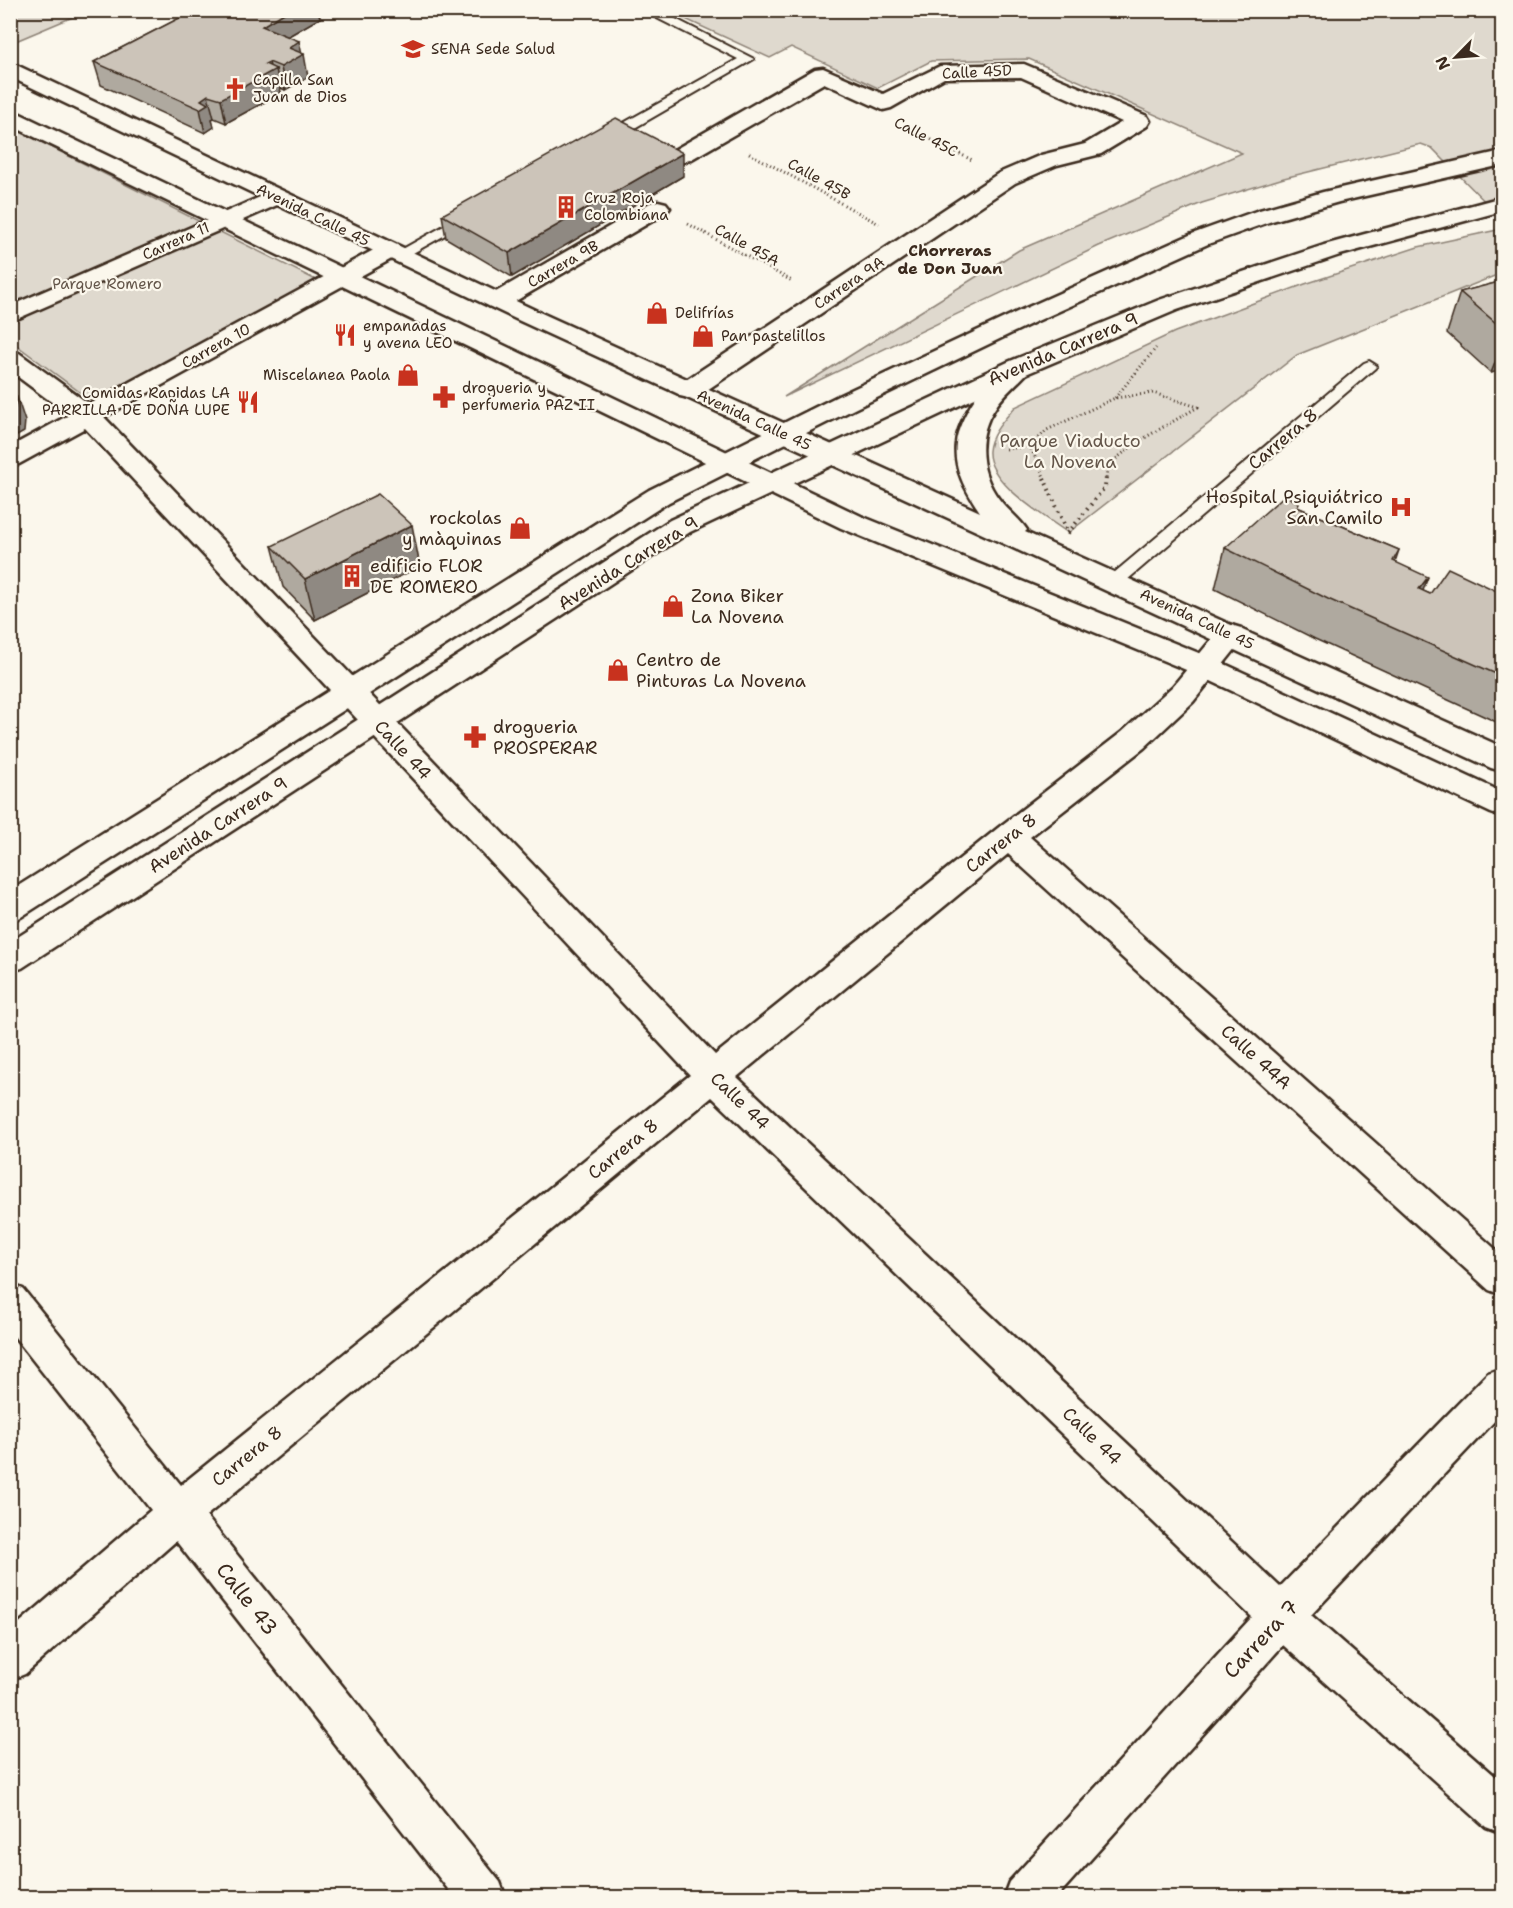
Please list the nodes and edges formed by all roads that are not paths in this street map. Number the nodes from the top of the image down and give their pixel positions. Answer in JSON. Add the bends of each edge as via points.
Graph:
{"nodes":[{"id":1,"x":647,"y":10,"type":"edge"},
{"id":2,"x":10,"y":68,"type":"edge"},
{"id":3,"x":883,"y":103,"type":"joint"},
{"id":4,"x":10,"y":116,"type":"edge"},
{"id":5,"x":1139,"y":121,"type":"joint"},
{"id":6,"x":596,"y":145,"type":"edge"},
{"id":7,"x":682,"y":155,"type":"edge"},
{"id":8,"x":1503,"y":158,"type":"edge"},
{"id":9,"x":276,"y":197,"type":"junction"},
{"id":10,"x":1500,"y":205,"type":"edge"},
{"id":11,"x":658,"y":208,"type":"road end"},
{"id":12,"x":474,"y":213,"type":"edge"},
{"id":13,"x":223,"y":220,"type":"junction"},
{"id":14,"x":394,"y":253,"type":"junction"},
{"id":15,"x":341,"y":278,"type":"junction"},
{"id":16,"x":498,"y":301,"type":"junction"},
{"id":17,"x":10,"y":315,"type":"edge"},
{"id":18,"x":10,"y":358,"type":"edge"},
{"id":19,"x":1369,"y":366,"type":"dead end"},
{"id":20,"x":1017,"y":368,"type":"junction"},
{"id":21,"x":689,"y":390,"type":"junction"},
{"id":22,"x":88,"y":416,"type":"junction"},
{"id":23,"x":784,"y":434,"type":"junction"},
{"id":24,"x":832,"y":455,"type":"junction"},
{"id":25,"x":10,"y":458,"type":"edge"},
{"id":26,"x":726,"y":463,"type":"junction"},
{"id":27,"x":769,"y":484,"type":"junction"},
{"id":28,"x":1026,"y":541,"type":"junction"},
{"id":29,"x":1114,"y":582,"type":"junction"},
{"id":30,"x":1231,"y":635,"type":"junction"},
{"id":31,"x":1206,"y":667,"type":"junction"},
{"id":32,"x":349,"y":693,"type":"junction"},
{"id":33,"x":377,"y":722,"type":"junction"},
{"id":34,"x":1503,"y":760,"type":"edge"},
{"id":35,"x":1503,"y":805,"type":"edge"},
{"id":36,"x":1009,"y":836,"type":"junction"},
{"id":37,"x":10,"y":908,"type":"edge"},
{"id":38,"x":10,"y":958,"type":"edge"},
{"id":39,"x":713,"y":1076,"type":"junction"},
{"id":40,"x":1503,"y":1278,"type":"edge"},
{"id":41,"x":10,"y":1301,"type":"edge"},
{"id":42,"x":1503,"y":1386,"type":"edge"},
{"id":43,"x":178,"y":1513,"type":"junction"},
{"id":44,"x":1281,"y":1616,"type":"junction"},
{"id":45,"x":10,"y":1659,"type":"edge"},
{"id":46,"x":1503,"y":1811,"type":"edge"},
{"id":47,"x":484,"y":1898,"type":"edge"},
{"id":48,"x":1025,"y":1898,"type":"edge"}],
"edges":[{"from":1,"to":6,"type":"lane","via":[[748,59]]},
{"from":2,"to":9,"type":"main road","name":"Avenida Calle 45"},
{"from":3,"to":5,"type":"main road","name":"Calle 45D","via":[[940,72],[1024,70]]},
{"from":3,"to":7,"type":"main road","name":"Calle 45C","via":[[823,74]]},
{"from":4,"to":13,"type":"main road"},
{"from":5,"to":21,"type":"main road","name":"Carrera 9A","via":[[1093,149],[1049,160],[1007,178]]},
{"from":8,"to":23,"type":"main road","via":[[1331,197],[1200,239],[1026,317]]},
{"from":9,"to":13,"type":"main road","name":"Carrera 11"},
{"from":9,"to":14,"type":"main road","name":"Avenida Calle 45"},
{"from":10,"to":20,"type":"main road","name":"Avenida Carrera 9","via":[[1250,276],[1168,305]]},
{"from":11,"to":16,"type":"main road","name":"Carrera 9B"},
{"from":12,"to":14,"type":"lane"},
{"from":13,"to":15,"type":"main road"},
{"from":13,"to":17,"type":"main road","name":"Carrera 11"},
{"from":14,"to":15,"type":"main road","name":"Carrera 10"},
{"from":14,"to":16,"type":"main road","name":"Avenida Calle 45"},
{"from":15,"to":22,"type":"main road","name":"Carrera 10"},
{"from":15,"to":26,"type":"main road"},
{"from":16,"to":21,"type":"main road","name":"Avenida Calle 45"},
{"from":18,"to":22,"type":"main road","name":"Calle 44"},
{"from":19,"to":29,"type":"lane","name":"Carrera 8"},
{"from":20,"to":24,"type":"main road","name":"Avenida Carrera 9"},
{"from":20,"to":28,"type":"main road","via":[[979,410],[968,451],[978,488],[990,507]]},
{"from":21,"to":23,"type":"main road","name":"Avenida Calle 45"},
{"from":22,"to":25,"type":"main road","name":"Carrera 10"},
{"from":22,"to":32,"type":"main road","name":"Calle 44"},
{"from":23,"to":24,"type":"main road","name":"Avenida Calle 45"},
{"from":23,"to":26,"type":"main road"},
{"from":24,"to":27,"type":"main road","name":"Avenida Carrera 9"},
{"from":24,"to":28,"type":"main road","name":"Avenida Calle 45"},
{"from":26,"to":27,"type":"main road"},
{"from":26,"to":32,"type":"main road","via":[[659,496]]},
{"from":27,"to":31,"type":"main road","via":[[887,538]]},
{"from":27,"to":33,"type":"main road","name":"Avenida Carrera 9","via":[[680,526]]},
{"from":28,"to":29,"type":"main road","name":"Avenida Calle 45"},
{"from":29,"to":30,"type":"main road","name":"Avenida Calle 45"},
{"from":30,"to":31,"type":"main road","name":"Carrera 8"},
{"from":30,"to":34,"type":"main road","name":"Avenida Calle 45"},
{"from":31,"to":35,"type":"main road"},
{"from":31,"to":36,"type":"main road","name":"Carrera 8","via":[[1157,719]]},
{"from":32,"to":33,"type":"main road","name":"Calle 44"},
{"from":32,"to":37,"type":"main road"},
{"from":33,"to":38,"type":"main road","name":"Avenida Carrera 9"},
{"from":33,"to":39,"type":"main road","name":"Calle 44"},
{"from":36,"to":39,"type":"main road","name":"Carrera 8"},
{"from":36,"to":40,"type":"main road","name":"Calle 44A"},
{"from":39,"to":43,"type":"main road","name":"Carrera 8"},
{"from":39,"to":44,"type":"main road","name":"Calle 44"},
{"from":41,"to":43,"type":"main road","name":"Calle 43"},
{"from":42,"to":44,"type":"main road","name":"Carrera 7"},
{"from":43,"to":45,"type":"main road","name":"Carrera 8"},
{"from":43,"to":47,"type":"main road","name":"Calle 43"},
{"from":44,"to":46,"type":"main road","name":"Calle 44"},
{"from":44,"to":48,"type":"main road","name":"Carrera 7"}]}
